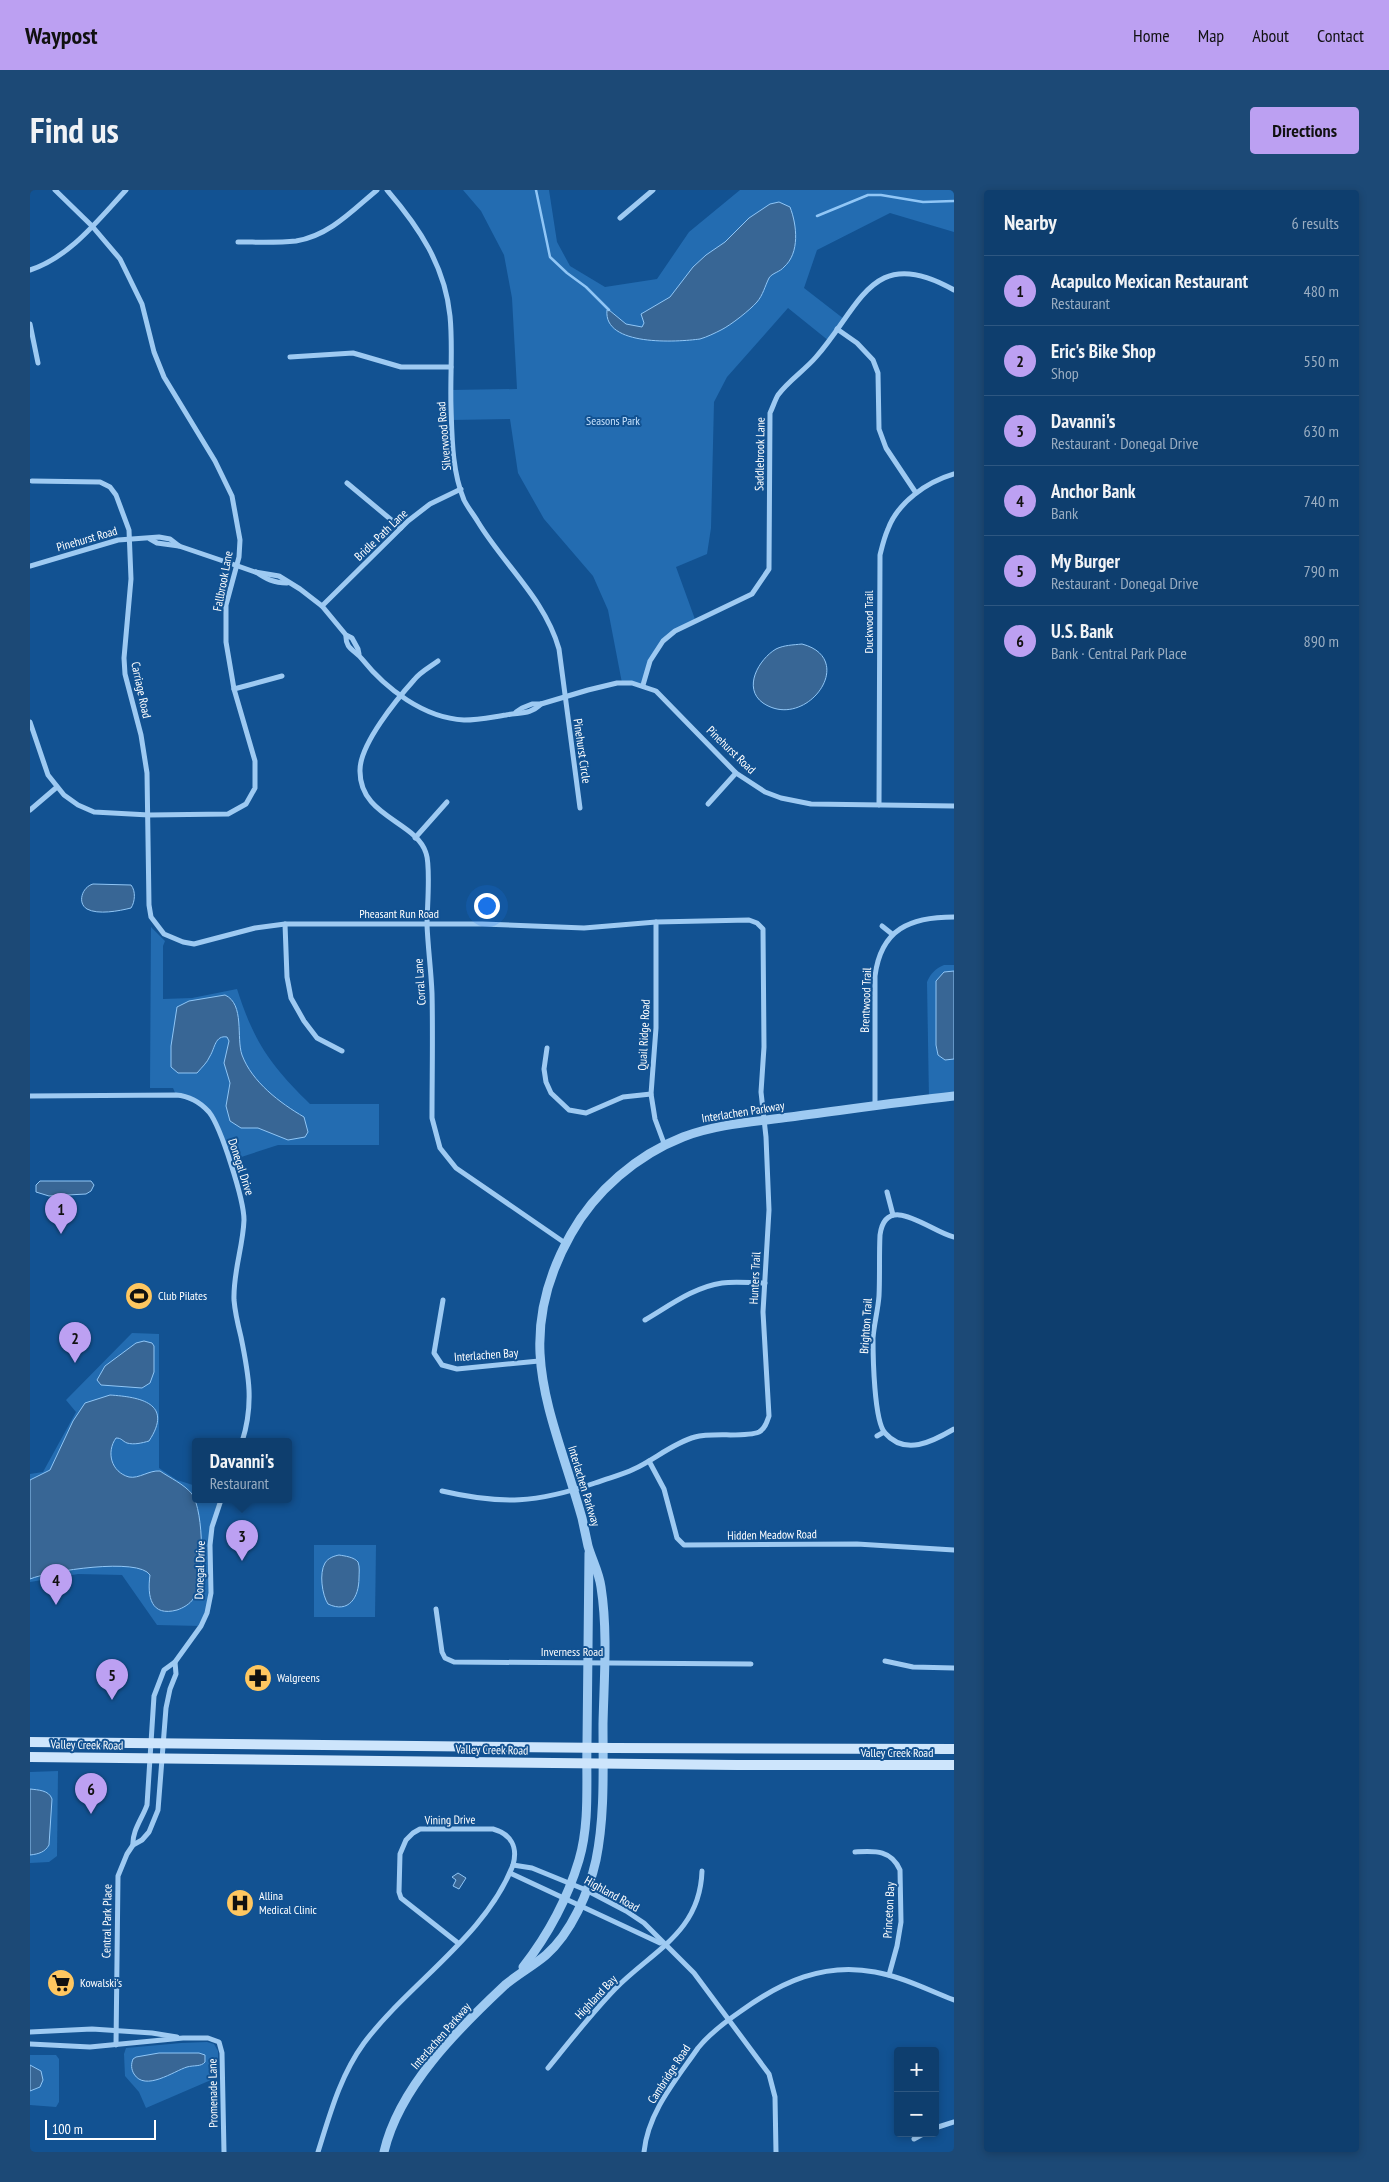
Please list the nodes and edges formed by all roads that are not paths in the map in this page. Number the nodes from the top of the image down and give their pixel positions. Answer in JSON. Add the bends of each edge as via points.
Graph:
{"nodes":[{"id":1,"x":55,"y":190,"type":"edge"},
{"id":2,"x":126,"y":190,"type":"edge"},
{"id":3,"x":377,"y":190,"type":"edge"},
{"id":4,"x":387,"y":190,"type":"edge"},
{"id":5,"x":653,"y":190,"type":"edge"},
{"id":6,"x":620,"y":218,"type":"dead end"},
{"id":7,"x":92,"y":226,"type":"junction"},
{"id":8,"x":238,"y":242,"type":"dead end"},
{"id":9,"x":30,"y":270,"type":"edge"},
{"id":10,"x":954,"y":290,"type":"edge"},
{"id":11,"x":30,"y":324,"type":"edge"},
{"id":12,"x":837,"y":330,"type":"junction"},
{"id":13,"x":290,"y":357,"type":"dead end"},
{"id":14,"x":38,"y":362,"type":"dead end"},
{"id":15,"x":450,"y":367,"type":"junction"},
{"id":16,"x":954,"y":474,"type":"edge"},
{"id":17,"x":32,"y":481,"type":"dead end"},
{"id":18,"x":347,"y":482,"type":"dead end"},
{"id":19,"x":461,"y":489,"type":"junction"},
{"id":20,"x":916,"y":493,"type":"junction"},
{"id":21,"x":401,"y":528,"type":"junction"},
{"id":22,"x":129,"y":538,"type":"junction"},
{"id":23,"x":235,"y":565,"type":"junction"},
{"id":24,"x":30,"y":566,"type":"edge"},
{"id":25,"x":322,"y":606,"type":"junction"},
{"id":26,"x":438,"y":661,"type":"dead end"},
{"id":27,"x":282,"y":676,"type":"dead end"},
{"id":28,"x":643,"y":685,"type":"junction"},
{"id":29,"x":234,"y":689,"type":"junction"},
{"id":30,"x":401,"y":695,"type":"junction"},
{"id":31,"x":565,"y":697,"type":"junction"},
{"id":32,"x":30,"y":722,"type":"edge"},
{"id":33,"x":736,"y":773,"type":"junction"},
{"id":34,"x":57,"y":787,"type":"junction"},
{"id":35,"x":447,"y":802,"type":"dead end"},
{"id":36,"x":708,"y":804,"type":"dead end"},
{"id":37,"x":879,"y":805,"type":"junction"},
{"id":38,"x":954,"y":806,"type":"edge"},
{"id":39,"x":580,"y":808,"type":"dead end"},
{"id":40,"x":30,"y":810,"type":"edge"},
{"id":41,"x":149,"y":815,"type":"junction"},
{"id":42,"x":415,"y":838,"type":"junction"},
{"id":43,"x":954,"y":917,"type":"edge"},
{"id":44,"x":656,"y":922,"type":"junction"},
{"id":45,"x":285,"y":924,"type":"junction"},
{"id":46,"x":427,"y":924,"type":"junction"},
{"id":47,"x":761,"y":925,"type":"joint"},
{"id":48,"x":882,"y":926,"type":"dead end"},
{"id":49,"x":892,"y":934,"type":"junction"},
{"id":50,"x":547,"y":1048,"type":"dead end"},
{"id":51,"x":342,"y":1051,"type":"dead end"},
{"id":52,"x":651,"y":1094,"type":"junction"},
{"id":53,"x":30,"y":1096,"type":"edge"},
{"id":54,"x":954,"y":1096,"type":"edge"},
{"id":55,"x":875,"y":1106,"type":"junction"},
{"id":56,"x":764,"y":1121,"type":"junction"},
{"id":57,"x":665,"y":1146,"type":"junction"},
{"id":58,"x":887,"y":1192,"type":"dead end"},
{"id":59,"x":893,"y":1215,"type":"junction"},
{"id":60,"x":954,"y":1237,"type":"edge"},
{"id":61,"x":566,"y":1243,"type":"junction"},
{"id":62,"x":765,"y":1283,"type":"junction"},
{"id":63,"x":443,"y":1300,"type":"dead end"},
{"id":64,"x":645,"y":1320,"type":"dead end"},
{"id":65,"x":539,"y":1361,"type":"junction"},
{"id":66,"x":954,"y":1429,"type":"edge"},
{"id":67,"x":884,"y":1432,"type":"junction"},
{"id":68,"x":877,"y":1436,"type":"dead end"},
{"id":69,"x":243,"y":1438,"type":"edge"},
{"id":70,"x":649,"y":1461,"type":"junction"},
{"id":71,"x":442,"y":1491,"type":"dead end"},
{"id":72,"x":573,"y":1491,"type":"junction"},
{"id":73,"x":220,"y":1503,"type":"edge"},
{"id":74,"x":589,"y":1548,"type":"junction"},
{"id":75,"x":954,"y":1550,"type":"edge"},
{"id":76,"x":436,"y":1608,"type":"dead end"},
{"id":77,"x":885,"y":1661,"type":"dead end"},
{"id":78,"x":175,"y":1662,"type":"junction"},
{"id":79,"x":588,"y":1662,"type":"junction"},
{"id":80,"x":604,"y":1663,"type":"junction"},
{"id":81,"x":751,"y":1664,"type":"dead end"},
{"id":82,"x":954,"y":1668,"type":"edge"},
{"id":83,"x":30,"y":1742,"type":"edge"},
{"id":84,"x":151,"y":1743,"type":"junction"},
{"id":85,"x":164,"y":1743,"type":"junction"},
{"id":86,"x":587,"y":1748,"type":"junction"},
{"id":87,"x":603,"y":1748,"type":"junction"},
{"id":88,"x":954,"y":1749,"type":"edge"},
{"id":89,"x":30,"y":1757,"type":"edge"},
{"id":90,"x":150,"y":1759,"type":"junction"},
{"id":91,"x":162,"y":1759,"type":"junction"},
{"id":92,"x":587,"y":1764,"type":"junction"},
{"id":93,"x":603,"y":1764,"type":"junction"},
{"id":94,"x":954,"y":1766,"type":"edge"},
{"id":95,"x":133,"y":1845,"type":"junction"},
{"id":96,"x":855,"y":1852,"type":"dead end"},
{"id":97,"x":513,"y":1865,"type":"junction"},
{"id":98,"x":702,"y":1872,"type":"dead end"},
{"id":99,"x":510,"y":1873,"type":"junction"},
{"id":100,"x":570,"y":1884,"type":"junction"},
{"id":101,"x":586,"y":1890,"type":"junction"},
{"id":102,"x":564,"y":1898,"type":"junction"},
{"id":103,"x":579,"y":1905,"type":"junction"},
{"id":104,"x":458,"y":1943,"type":"junction"},
{"id":105,"x":665,"y":1945,"type":"junction"},
{"id":106,"x":518,"y":1974,"type":"junction"},
{"id":107,"x":889,"y":1975,"type":"junction"},
{"id":108,"x":954,"y":2000,"type":"edge"},
{"id":109,"x":729,"y":2019,"type":"junction"},
{"id":110,"x":116,"y":2030,"type":"junction"},
{"id":111,"x":30,"y":2032,"type":"edge"},
{"id":112,"x":183,"y":2038,"type":"junction"},
{"id":113,"x":30,"y":2044,"type":"edge"},
{"id":114,"x":116,"y":2045,"type":"junction"},
{"id":115,"x":548,"y":2068,"type":"dead end"},
{"id":116,"x":954,"y":2122,"type":"edge"},
{"id":117,"x":939,"y":2127,"type":"edge"},
{"id":118,"x":918,"y":2137,"type":"edge"},
{"id":119,"x":914,"y":2139,"type":"dead end"},
{"id":120,"x":224,"y":2152,"type":"edge"},
{"id":121,"x":318,"y":2152,"type":"edge"},
{"id":122,"x":384,"y":2152,"type":"edge"},
{"id":123,"x":644,"y":2152,"type":"edge"},
{"id":124,"x":776,"y":2152,"type":"edge"}],
"edges":[{"from":1,"to":7,"type":"street","name":"Fallbrook Lane"},
{"from":2,"to":7,"type":"street"},
{"from":3,"to":8,"type":"street","via":[[337,224],[310,237]]},
{"from":4,"to":15,"type":"street","name":"Silverwood Road","via":[[419,230],[440,271],[450,317]]},
{"from":5,"to":6,"type":"street"},
{"from":7,"to":9,"type":"street","via":[[67,250]]},
{"from":7,"to":23,"type":"street","name":"Fallbrook Lane","via":[[114,251],[132,281],[164,377],[227,484],[240,540]]},
{"from":10,"to":12,"type":"street","name":"Saddlebrook Lane","via":[[908,272],[889,275],[871,285]]},
{"from":11,"to":14,"type":"street"},
{"from":12,"to":20,"type":"street","via":[[857,343],[873,360],[878,373],[879,429],[886,448]]},
{"from":12,"to":28,"type":"street","name":"Saddlebrook Lane","via":[[816,358],[778,395],[770,412],[769,569],[752,594],[675,631],[663,641],[650,661]]},
{"from":13,"to":15,"type":"street","via":[[353,352],[401,367]]},
{"from":15,"to":19,"type":"street","name":"Silverwood Road","via":[[452,445]]},
{"from":16,"to":20,"type":"street","name":"Duckwood Trail"},
{"from":17,"to":22,"type":"street","name":"Carriage Road","via":[[91,481],[110,487],[124,514]]},
{"from":18,"to":21,"type":"street"},
{"from":19,"to":21,"type":"street","name":"Bridle Path Lane","via":[[430,504]]},
{"from":19,"to":31,"type":"street","name":"Silverwood Road","via":[[464,500],[484,531],[538,603],[554,630]]},
{"from":20,"to":37,"type":"street","name":"Duckwood Trail","via":[[888,528],[880,555]]},
{"from":21,"to":25,"type":"street","name":"Bridle Path Lane"},
{"from":22,"to":23,"type":"street","name":"Pinehurst Road","via":[[150,538],[157,543],[179,546]]},
{"from":22,"to":24,"type":"street","name":"Pinehurst Road"},
{"from":22,"to":41,"type":"street","name":"Carriage Road","via":[[131,579],[125,674],[145,755]]},
{"from":23,"to":25,"type":"street","name":"Pinehurst Road","via":[[277,582],[287,582]]},
{"from":23,"to":29,"type":"street","name":"Fallbrook Lane","via":[[225,625]]},
{"from":25,"to":30,"type":"street","name":"Pinehurst Road","via":[[346,636],[352,652],[359,654],[379,678]]},
{"from":26,"to":30,"type":"street","name":"Corral Lane","via":[[415,678]]},
{"from":27,"to":29,"type":"street"},
{"from":28,"to":31,"type":"street","name":"Pinehurst Road","via":[[617,683]]},
{"from":28,"to":33,"type":"street","name":"Pinehurst Road","via":[[656,691]]},
{"from":29,"to":41,"type":"street","name":"Fallbrook Lane","via":[[256,769],[252,796],[228,814]]},
{"from":30,"to":31,"type":"street","name":"Pinehurst Road","via":[[419,707],[449,718],[477,720]]},
{"from":30,"to":42,"type":"street","name":"Corral Lane","via":[[371,738],[360,770],[362,785],[370,801]]},
{"from":31,"to":39,"type":"street","name":"Pinehurst Circle"},
{"from":32,"to":34,"type":"street","name":"Fallbrook Lane","via":[[48,775]]},
{"from":33,"to":36,"type":"street"},
{"from":33,"to":37,"type":"street","name":"Pinehurst Road","via":[[765,792],[797,802]]},
{"from":34,"to":40,"type":"street"},
{"from":34,"to":41,"type":"street","name":"Fallbrook Lane","via":[[64,796],[94,812]]},
{"from":35,"to":42,"type":"street"},
{"from":37,"to":38,"type":"street","name":"Pinehurst Road"},
{"from":41,"to":45,"type":"street","name":"Pheasant Run Road","via":[[149,906],[151,917],[164,934],[194,944],[255,928]]},
{"from":42,"to":46,"type":"street","name":"Corral Lane","via":[[426,852],[427,859]]},
{"from":43,"to":49,"type":"street","via":[[923,918]]},
{"from":44,"to":46,"type":"street","name":"Pheasant Run Road","via":[[584,928]]},
{"from":44,"to":47,"type":"street","name":"Pheasant Run Road","via":[[753,920]]},
{"from":44,"to":52,"type":"street","name":"Quail Ridge Road","via":[[656,1028]]},
{"from":45,"to":46,"type":"street","name":"Pheasant Run Road"},
{"from":45,"to":51,"type":"street","via":[[291,998],[317,1038]]},
{"from":46,"to":61,"type":"street","name":"Corral Lane","via":[[432,992],[432,1118],[440,1148],[456,1168]]},
{"from":47,"to":56,"type":"street","name":"Hunters Trail","via":[[765,934],[761,1092]]},
{"from":48,"to":49,"type":"street"},
{"from":49,"to":55,"type":"street","name":"Brentwood Trail","via":[[879,958],[875,976]]},
{"from":50,"to":52,"type":"street","via":[[544,1059],[546,1082],[551,1093],[569,1110],[586,1114],[623,1097]]},
{"from":52,"to":57,"type":"street","name":"Quail Ridge Road","via":[[655,1119]]},
{"from":53,"to":69,"type":"street","name":"Donegal Drive","via":[[176,1095],[196,1101],[214,1119],[244,1212],[234,1288],[250,1396],[248,1425]]},
{"from":54,"to":55,"type":"street","name":"Interlachen Parkway"},
{"from":55,"to":56,"type":"street","name":"Interlachen Parkway"},
{"from":56,"to":57,"type":"street","name":"Interlachen Parkway","via":[[699,1132]]},
{"from":56,"to":62,"type":"street","name":"Hunters Trail","via":[[769,1210]]},
{"from":57,"to":61,"type":"street","name":"Interlachen Parkway","via":[[607,1186],[577,1222]]},
{"from":58,"to":59,"type":"street"},
{"from":59,"to":60,"type":"street","via":[[910,1217]]},
{"from":59,"to":67,"type":"street","name":"Brighton Trail","via":[[881,1225],[879,1297],[873,1336],[878,1416]]},
{"from":61,"to":65,"type":"street","name":"Interlachen Parkway","via":[[553,1267],[543,1300]]},
{"from":62,"to":64,"type":"street","via":[[709,1285]]},
{"from":62,"to":70,"type":"street","name":"Hunters Trail","via":[[763,1312],[769,1416],[766,1424],[760,1432],[694,1437]]},
{"from":63,"to":65,"type":"street","name":"Interlachen Bay","via":[[434,1353],[442,1365],[457,1369]]},
{"from":65,"to":72,"type":"street","name":"Interlachen Parkway","via":[[545,1399]]},
{"from":66,"to":67,"type":"street","via":[[934,1441],[913,1446],[894,1441]]},
{"from":67,"to":68,"type":"street"},
{"from":70,"to":72,"type":"street","name":"Hunters Trail","via":[[621,1475]]},
{"from":70,"to":75,"type":"street","name":"Hidden Meadow Road","via":[[664,1489],[677,1538],[684,1545],[857,1544]]},
{"from":71,"to":72,"type":"street","name":"Hunters Trail","via":[[480,1499],[526,1500]]},
{"from":72,"to":74,"type":"street","name":"Interlachen Parkway"},
{"from":73,"to":78,"type":"street","name":"Donegal Drive","via":[[210,1545],[212,1584],[208,1608],[201,1626]]},
{"from":74,"to":79,"type":"street","name":"Interlachen Parkway"},
{"from":74,"to":80,"type":"street","name":"Interlachen Parkway","via":[[601,1586]]},
{"from":76,"to":79,"type":"street","name":"Inverness Road","via":[[442,1652],[454,1662]]},
{"from":77,"to":82,"type":"street","via":[[913,1667]]},
{"from":78,"to":84,"type":"street","name":"Donegal Drive","via":[[164,1670],[157,1685]]},
{"from":78,"to":85,"type":"street","name":"Donegal Drive","via":[[176,1674],[166,1708]]},
{"from":79,"to":80,"type":"street","name":"Inverness Road"},
{"from":79,"to":86,"type":"street","name":"Interlachen Parkway"},
{"from":80,"to":81,"type":"street","name":"Inverness Road"},
{"from":80,"to":87,"type":"street","name":"Interlachen Parkway"},
{"from":83,"to":84,"type":"main road","name":"Valley Creek Road"},
{"from":84,"to":85,"type":"main road","name":"Valley Creek Road"},
{"from":84,"to":90,"type":"street","name":"Central Park Place"},
{"from":85,"to":86,"type":"main road","name":"Valley Creek Road"},
{"from":85,"to":91,"type":"street","name":"Central Park Place"},
{"from":86,"to":87,"type":"main road","name":"Valley Creek Road"},
{"from":86,"to":92,"type":"street","name":"Interlachen Parkway"},
{"from":87,"to":88,"type":"main road","name":"Valley Creek Road"},
{"from":87,"to":93,"type":"street","name":"Interlachen Parkway"},
{"from":89,"to":90,"type":"main road","name":"Valley Creek Road"},
{"from":90,"to":91,"type":"main road","name":"Valley Creek Road"},
{"from":90,"to":95,"type":"street","name":"Central Park Place","via":[[147,1805],[132,1835]]},
{"from":91,"to":92,"type":"main road","name":"Valley Creek Road"},
{"from":91,"to":95,"type":"street","name":"Central Park Place","via":[[156,1818],[142,1840]]},
{"from":92,"to":93,"type":"main road","name":"Valley Creek Road"},
{"from":92,"to":100,"type":"street","name":"Interlachen Parkway","via":[[583,1836]]},
{"from":93,"to":94,"type":"main road","name":"Valley Creek Road"},
{"from":93,"to":101,"type":"street","name":"Interlachen Parkway","via":[[600,1836]]},
{"from":95,"to":110,"type":"street","name":"Central Park Place","via":[[119,1869],[117,1883]]},
{"from":96,"to":107,"type":"street","name":"Princeton Bay","via":[[885,1852],[900,1870],[901,1922]]},
{"from":97,"to":99,"type":"street","name":"Vining Drive"},
{"from":97,"to":100,"type":"street","via":[[532,1868]]},
{"from":97,"to":104,"type":"street","name":"Vining Drive","via":[[516,1856],[511,1841],[507,1835],[493,1829],[420,1829],[406,1840],[400,1854],[401,1898]]},
{"from":98,"to":105,"type":"street","name":"Highland Bay","via":[[698,1903],[691,1916]]},
{"from":99,"to":102,"type":"street"},
{"from":99,"to":104,"type":"street","name":"Vining Drive","via":[[483,1916]]},
{"from":100,"to":101,"type":"street","name":"Highland Road"},
{"from":100,"to":102,"type":"street","name":"Interlachen Parkway"},
{"from":101,"to":103,"type":"street","name":"Interlachen Parkway"},
{"from":101,"to":105,"type":"street","name":"Highland Road","via":[[644,1923]]},
{"from":102,"to":103,"type":"street","name":"Highland Road"},
{"from":102,"to":106,"type":"street","name":"Interlachen Parkway","via":[[549,1929]]},
{"from":103,"to":105,"type":"street","name":"Highland Road"},
{"from":103,"to":106,"type":"street","name":"Interlachen Parkway","via":[[557,1943],[545,1956]]},
{"from":104,"to":121,"type":"street","name":"Vining Drive","via":[[394,2009],[357,2054],[340,2086]]},
{"from":105,"to":109,"type":"street","name":"Highland Road","via":[[694,1973]]},
{"from":105,"to":115,"type":"street","name":"Highland Bay","via":[[605,1999]]},
{"from":106,"to":122,"type":"street","name":"Interlachen Parkway","via":[[490,1999],[426,2069],[399,2112]]},
{"from":107,"to":108,"type":"street","name":"Cambridge Road"},
{"from":107,"to":109,"type":"street","name":"Cambridge Road","via":[[845,1969],[797,1978],[766,1993]]},
{"from":109,"to":123,"type":"street","name":"Cambridge Road","via":[[706,2037],[661,2103],[648,2131]]},
{"from":109,"to":124,"type":"street","name":"Highland Road","via":[[774,2085]]},
{"from":110,"to":111,"type":"street"},
{"from":110,"to":112,"type":"street","name":"Promenade Lane"},
{"from":110,"to":114,"type":"street","name":"Central Park Place"},
{"from":112,"to":114,"type":"street","name":"Promenade Lane"},
{"from":112,"to":120,"type":"street","name":"Promenade Lane","via":[[211,2038],[221,2045]]},
{"from":113,"to":114,"type":"street"},
{"from":116,"to":117,"type":"street"},
{"from":118,"to":119,"type":"street"}]}
